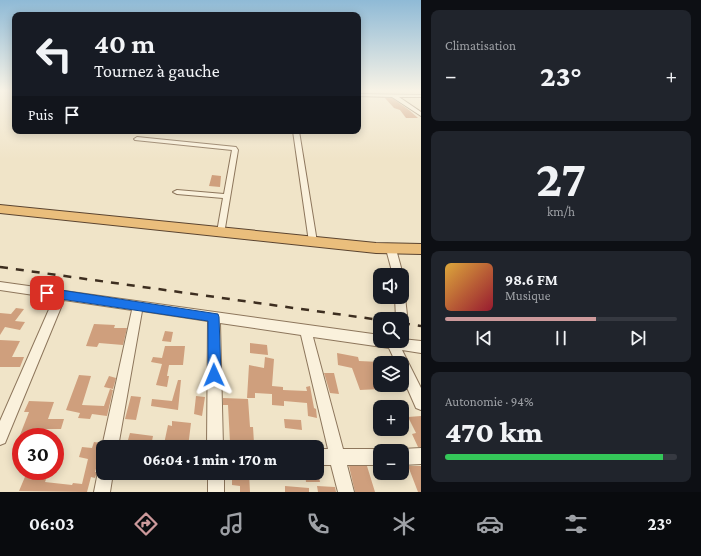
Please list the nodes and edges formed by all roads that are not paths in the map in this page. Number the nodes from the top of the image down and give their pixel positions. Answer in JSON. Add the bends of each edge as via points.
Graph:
{"nodes":[{"id":1,"x":296,"y":134,"type":"edge"},
{"id":2,"x":137,"y":139,"type":"dead end"},
{"id":3,"x":177,"y":192,"type":"dead end"},
{"id":4,"x":227,"y":196,"type":"junction"},
{"id":5,"x":0,"y":209,"type":"edge"},
{"id":6,"x":221,"y":232,"type":"junction"},
{"id":7,"x":313,"y":242,"type":"junction"},
{"id":8,"x":391,"y":248,"type":"junction"},
{"id":9,"x":421,"y":249,"type":"edge"},
{"id":10,"x":396,"y":268,"type":"edge"},
{"id":11,"x":1,"y":289,"type":"edge"},
{"id":12,"x":61,"y":295,"type":"junction"},
{"id":13,"x":138,"y":306,"type":"junction"},
{"id":14,"x":214,"y":317,"type":"junction"},
{"id":15,"x":306,"y":330,"type":"junction"},
{"id":16,"x":373,"y":339,"type":"edge"},
{"id":17,"x":409,"y":345,"type":"edge"},
{"id":18,"x":421,"y":347,"type":"edge"},
{"id":19,"x":391,"y":348,"type":"edge"},
{"id":20,"x":421,"y":403,"type":"edge"},
{"id":21,"x":0,"y":438,"type":"edge"},
{"id":22,"x":111,"y":440,"type":"edge"},
{"id":23,"x":216,"y":440,"type":"edge"},
{"id":24,"x":409,"y":456,"type":"edge"},
{"id":25,"x":421,"y":456,"type":"edge"},
{"id":26,"x":324,"y":457,"type":"edge"},
{"id":27,"x":338,"y":457,"type":"junction"},
{"id":28,"x":373,"y":457,"type":"edge"},
{"id":29,"x":104,"y":480,"type":"edge"},
{"id":30,"x":216,"y":480,"type":"edge"},
{"id":31,"x":102,"y":492,"type":"edge"},
{"id":32,"x":216,"y":492,"type":"edge"},
{"id":33,"x":346,"y":492,"type":"edge"}],
"edges":[{"from":1,"to":7,"type":"street"},
{"from":2,"to":4,"type":"street","via":[[234,148]]},
{"from":3,"to":4,"type":"street"},
{"from":4,"to":6,"type":"street"},
{"from":5,"to":6,"type":"highway"},
{"from":6,"to":7,"type":"highway"},
{"from":7,"to":8,"type":"highway"},
{"from":8,"to":9,"type":"highway"},
{"from":8,"to":10,"type":"street"},
{"from":11,"to":12,"type":"street"},
{"from":12,"to":13,"type":"street"},
{"from":12,"to":21,"type":"street"},
{"from":13,"to":14,"type":"street"},
{"from":13,"to":22,"type":"street"},
{"from":14,"to":15,"type":"street"},
{"from":14,"to":23,"type":"street"},
{"from":15,"to":16,"type":"street"},
{"from":15,"to":27,"type":"street"},
{"from":17,"to":18,"type":"street"},
{"from":19,"to":20,"type":"street"},
{"from":24,"to":25,"type":"street"},
{"from":26,"to":27,"type":"street"},
{"from":27,"to":28,"type":"street"},
{"from":27,"to":33,"type":"street"},
{"from":29,"to":31,"type":"street"},
{"from":30,"to":32,"type":"street"}]}
